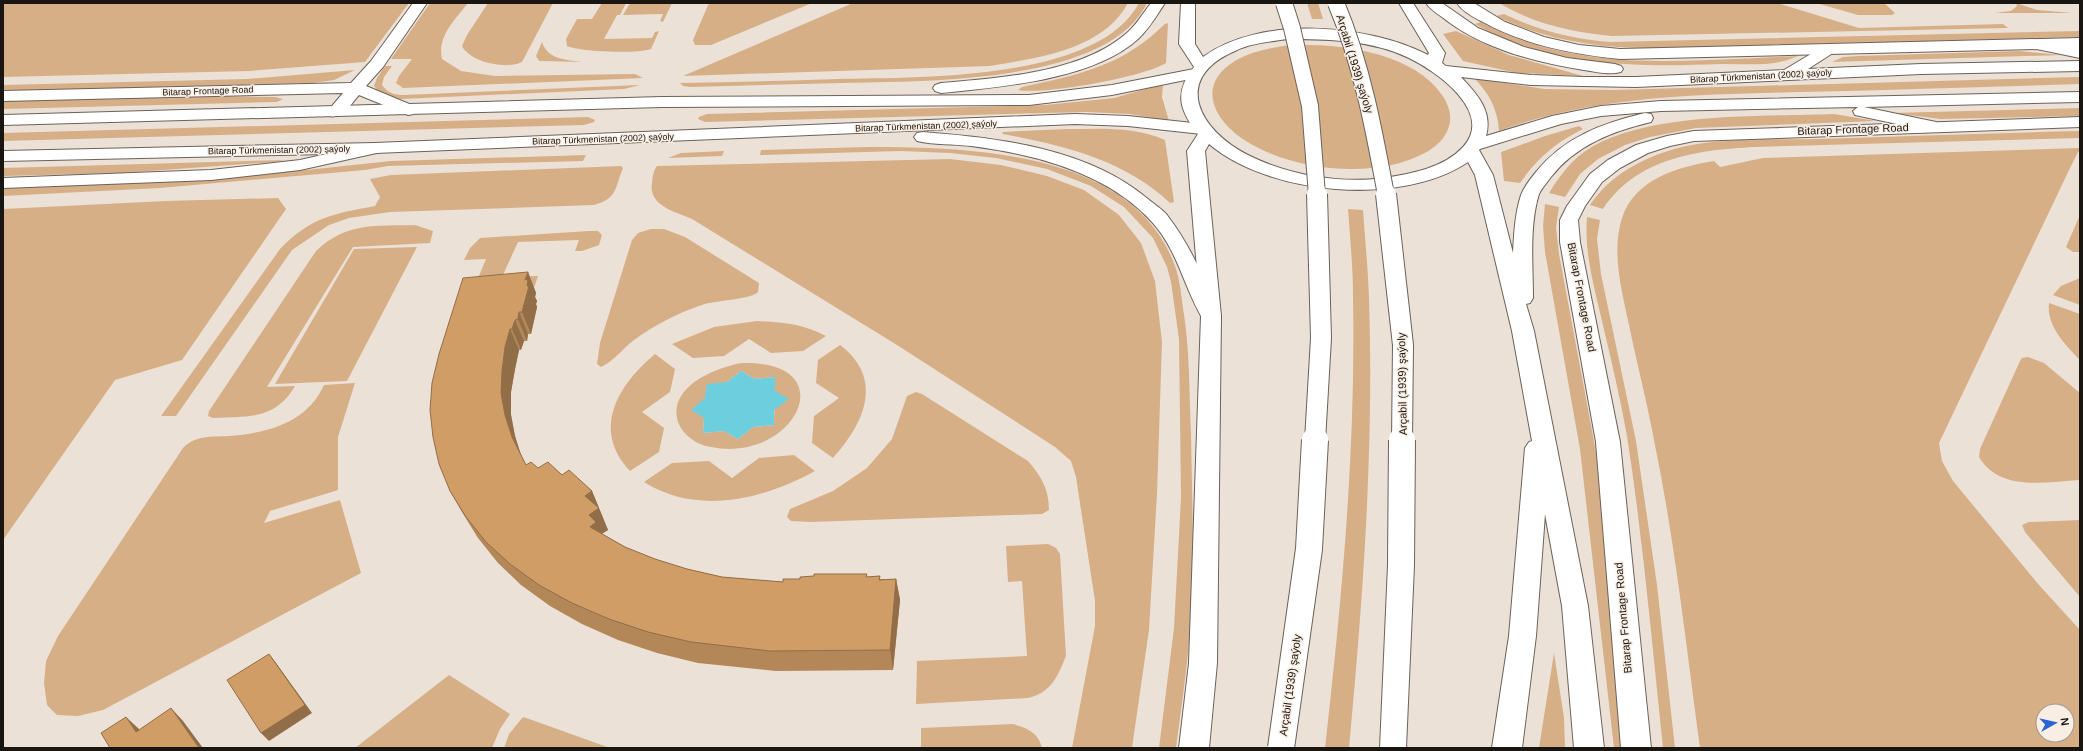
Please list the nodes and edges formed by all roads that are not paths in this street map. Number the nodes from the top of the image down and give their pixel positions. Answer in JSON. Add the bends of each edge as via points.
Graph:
{"nodes":[{"id":1,"x":420,"y":3,"type":"edge"},
{"id":2,"x":1158,"y":3,"type":"edge"},
{"id":3,"x":1188,"y":3,"type":"edge"},
{"id":4,"x":1284,"y":3,"type":"edge"},
{"id":5,"x":1336,"y":3,"type":"edge"},
{"id":6,"x":1406,"y":3,"type":"edge"},
{"id":7,"x":1433,"y":3,"type":"edge"},
{"id":8,"x":1464,"y":3,"type":"edge"},
{"id":9,"x":2080,"y":43,"type":"edge"},
{"id":10,"x":2032,"y":44,"type":"junction"},
{"id":11,"x":1831,"y":48,"type":"junction"},
{"id":12,"x":2080,"y":53,"type":"edge"},
{"id":13,"x":2080,"y":66,"type":"edge"},
{"id":14,"x":1438,"y":67,"type":"junction"},
{"id":15,"x":1198,"y":70,"type":"junction"},
{"id":16,"x":1788,"y":75,"type":"junction"},
{"id":17,"x":356,"y":88,"type":"junction"},
{"id":18,"x":3,"y":96,"type":"edge"},
{"id":19,"x":2080,"y":97,"type":"edge"},
{"id":20,"x":783,"y":102,"type":"junction"},
{"id":21,"x":1826,"y":103,"type":"junction"},
{"id":22,"x":1765,"y":105,"type":"junction"},
{"id":23,"x":408,"y":110,"type":"junction"},
{"id":24,"x":335,"y":112,"type":"junction"},
{"id":25,"x":3,"y":120,"type":"edge"},
{"id":26,"x":657,"y":120,"type":"junction"},
{"id":27,"x":2080,"y":122,"type":"edge"},
{"id":28,"x":1930,"y":126,"type":"junction"},
{"id":29,"x":1204,"y":131,"type":"junction"},
{"id":30,"x":774,"y":132,"type":"junction"},
{"id":31,"x":375,"y":148,"type":"junction"},
{"id":32,"x":1472,"y":148,"type":"junction"},
{"id":33,"x":3,"y":156,"type":"edge"},
{"id":34,"x":3,"y":183,"type":"edge"},
{"id":35,"x":1210,"y":316,"type":"junction"},
{"id":36,"x":1523,"y":331,"type":"junction"},
{"id":37,"x":1540,"y":417,"type":"junction"},
{"id":38,"x":1194,"y":748,"type":"edge"},
{"id":39,"x":1282,"y":748,"type":"edge"},
{"id":40,"x":1394,"y":748,"type":"edge"},
{"id":41,"x":1507,"y":748,"type":"edge"},
{"id":42,"x":1589,"y":748,"type":"edge"},
{"id":43,"x":1636,"y":748,"type":"edge"}],
"edges":[{"from":1,"to":17,"type":"main road","via":[[377,64]]},
{"from":2,"to":20,"type":"main road","via":[[1130,38],[1112,51],[1086,62],[1043,74],[985,84]]},
{"from":3,"to":15,"type":"main road","via":[[1187,44]]},
{"from":4,"to":39,"type":"main road","name":"Arçabil (1939) şaýoly","bridge":true,"via":[[1310,106],[1318,205],[1321,338],[1309,549]]},
{"from":5,"to":40,"type":"main road","name":"Arçabil (1939) şaýoly","bridge":true,"via":[[1369,105],[1389,211],[1403,345],[1402,565]]},
{"from":6,"to":14,"type":"main road","via":[[1437,53]]},
{"from":7,"to":16,"type":"main road","via":[[1448,16],[1495,41],[1560,62],[1632,71]]},
{"from":8,"to":11,"type":"main road","via":[[1482,16],[1519,34],[1591,52],[1620,54]]},
{"from":9,"to":10,"type":"main road"},
{"from":10,"to":11,"type":"main road"},
{"from":10,"to":12,"type":"main road"},
{"from":11,"to":16,"type":"main road"},
{"from":13,"to":16,"type":"main road","name":"Bitarap Türkmenistan (2002) şaýoly"},
{"from":14,"to":15,"type":"main road","via":[[1401,49],[1364,39],[1326,34],[1287,34],[1252,40],[1223,50]]},
{"from":14,"to":16,"type":"main road","name":"Bitarap Türkmenistan (2002) şaýoly","via":[[1531,80],[1584,82]]},
{"from":14,"to":32,"type":"main road","via":[[1464,87],[1477,106],[1480,126]]},
{"from":15,"to":20,"type":"main road","name":"Bitarap Türkmenistan (2002) şaýoly","via":[[1122,90],[1080,97],[1029,100]]},
{"from":15,"to":29,"type":"main road","via":[[1189,87],[1188,100],[1192,115]]},
{"from":17,"to":18,"type":"main road","name":"Bitarap Frontage Road"},
{"from":17,"to":23,"type":"main road","name":"Bitarap Frontage Road"},
{"from":17,"to":24,"type":"main road"},
{"from":19,"to":21,"type":"main road"},
{"from":20,"to":26,"type":"main road","name":"Bitarap Türkmenistan (2002) şaýoly"},
{"from":21,"to":22,"type":"main road"},
{"from":21,"to":28,"type":"main road"},
{"from":22,"to":32,"type":"main road","via":[[1661,106],[1601,111],[1558,120]]},
{"from":22,"to":36,"type":"main road","via":[[1666,114],[1626,122],[1597,132],[1573,147],[1547,169],[1530,193],[1523,231]]},
{"from":23,"to":24,"type":"main road","name":"Bitarap Türkmenistan (2002) şaýoly"},
{"from":23,"to":26,"type":"main road","name":"Bitarap Türkmenistan (2002) şaýoly"},
{"from":24,"to":25,"type":"main road","name":"Bitarap Türkmenistan (2002) şaýoly"},
{"from":26,"to":30,"type":"main road","name":"Bitarap Türkmenistan (2002) şaýoly"},
{"from":26,"to":31,"type":"main road","name":"Bitarap Türkmenistan (2002) şaýoly"},
{"from":27,"to":28,"type":"main road","name":"Bitarap Frontage Road"},
{"from":28,"to":43,"type":"main road","name":"Bitarap Frontage Road","via":[[1694,136],[1667,141],[1642,149],[1614,164],[1596,178],[1569,220],[1570,242],[1608,442]]},
{"from":29,"to":30,"type":"main road","name":"Bitarap Türkmenistan (2002) şaýoly","via":[[1128,121],[1075,119]]},
{"from":29,"to":32,"type":"main road","via":[[1240,158],[1288,176],[1343,185],[1396,183],[1441,171]]},
{"from":29,"to":35,"type":"main road","via":[[1196,151]]},
{"from":30,"to":35,"type":"main road","via":[[892,135],[972,141],[1031,152],[1076,165],[1124,188],[1160,218],[1181,250]]},
{"from":31,"to":33,"type":"main road","name":"Bitarap Türkmenistan (2002) şaýoly"},
{"from":31,"to":34,"type":"main road","via":[[300,165],[211,175]]},
{"from":32,"to":36,"type":"main road","via":[[1484,175]]},
{"from":35,"to":38,"type":"main road","via":[[1203,655]]},
{"from":36,"to":37,"type":"main road"},
{"from":37,"to":41,"type":"main road","via":[[1530,564]]},
{"from":37,"to":42,"type":"main road","via":[[1575,606]]}]}
